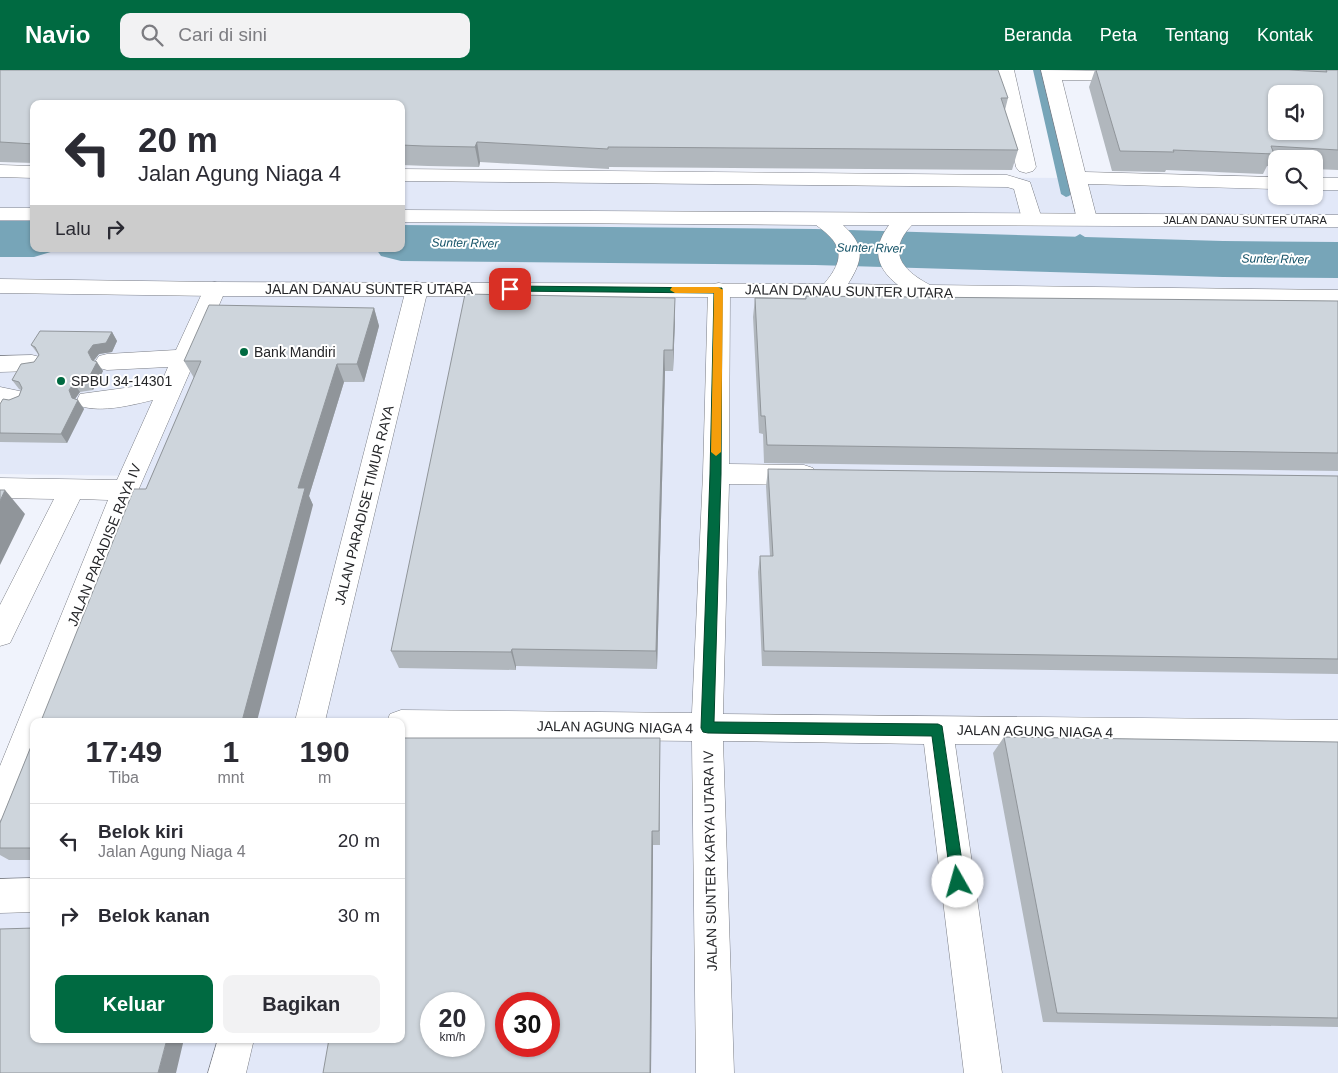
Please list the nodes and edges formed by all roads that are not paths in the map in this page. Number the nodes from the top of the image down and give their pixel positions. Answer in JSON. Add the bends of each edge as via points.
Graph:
{"nodes":[{"id":1,"x":1050,"y":72,"type":"edge"},
{"id":2,"x":1006,"y":73,"type":"edge"},
{"id":3,"x":949,"y":75,"type":"edge"},
{"id":4,"x":1146,"y":77,"type":"edge"},
{"id":5,"x":1026,"y":167,"type":"dead end"},
{"id":6,"x":0,"y":171,"type":"edge"},
{"id":7,"x":30,"y":172,"type":"edge"},
{"id":8,"x":405,"y":175,"type":"edge"},
{"id":9,"x":1077,"y":178,"type":"junction"},
{"id":10,"x":1268,"y":183,"type":"edge"},
{"id":11,"x":1323,"y":184,"type":"edge"},
{"id":12,"x":1338,"y":184,"type":"edge"},
{"id":13,"x":0,"y":214,"type":"edge"},
{"id":14,"x":30,"y":214,"type":"edge"},
{"id":15,"x":405,"y":216,"type":"edge"},
{"id":16,"x":821,"y":218,"type":"junction"},
{"id":17,"x":906,"y":218,"type":"junction"},
{"id":18,"x":1032,"y":219,"type":"junction"},
{"id":19,"x":1086,"y":220,"type":"junction"},
{"id":20,"x":1338,"y":221,"type":"edge"},
{"id":21,"x":0,"y":286,"type":"edge"},
{"id":22,"x":417,"y":288,"type":"junction"},
{"id":23,"x":215,"y":289,"type":"junction"},
{"id":24,"x":718,"y":290,"type":"junction"},
{"id":25,"x":830,"y":291,"type":"junction"},
{"id":26,"x":925,"y":292,"type":"junction"},
{"id":27,"x":1338,"y":296,"type":"edge"},
{"id":28,"x":183,"y":358,"type":"junction"},
{"id":29,"x":107,"y":362,"type":"dead end"},
{"id":30,"x":32,"y":363,"type":"edge"},
{"id":31,"x":0,"y":364,"type":"edge"},
{"id":32,"x":169,"y":388,"type":"junction"},
{"id":33,"x":89,"y":400,"type":"dead end"},
{"id":34,"x":716,"y":474,"type":"junction"},
{"id":35,"x":824,"y":476,"type":"edge"},
{"id":36,"x":0,"y":488,"type":"edge"},
{"id":37,"x":72,"y":490,"type":"junction"},
{"id":38,"x":125,"y":490,"type":"junction"},
{"id":39,"x":0,"y":634,"type":"edge"},
{"id":40,"x":35,"y":718,"type":"edge"},
{"id":41,"x":311,"y":718,"type":"edge"},
{"id":42,"x":405,"y":724,"type":"edge"},
{"id":43,"x":708,"y":728,"type":"junction"},
{"id":44,"x":30,"y":729,"type":"edge"},
{"id":45,"x":938,"y":730,"type":"junction"},
{"id":46,"x":1338,"y":734,"type":"edge"},
{"id":47,"x":0,"y":805,"type":"edge"},
{"id":48,"x":30,"y":895,"type":"edge"},
{"id":49,"x":0,"y":896,"type":"edge"},
{"id":50,"x":235,"y":1043,"type":"edge"},
{"id":51,"x":227,"y":1073,"type":"edge"},
{"id":52,"x":715,"y":1073,"type":"edge"},
{"id":53,"x":983,"y":1073,"type":"edge"}],
"edges":[{"from":1,"to":4,"type":"street"},
{"from":1,"to":9,"type":"street"},
{"from":2,"to":3,"type":"street"},
{"from":2,"to":5,"type":"street"},
{"from":6,"to":7,"type":"street"},
{"from":8,"to":18,"type":"street","via":[[1007,181],[1023,186]]},
{"from":9,"to":10,"type":"street"},
{"from":9,"to":19,"type":"street"},
{"from":11,"to":12,"type":"street"},
{"from":13,"to":14,"type":"street"},
{"from":15,"to":16,"type":"street","name":"JALAN DANAU SUNTER UTARA"},
{"from":16,"to":17,"type":"street","name":"JALAN DANAU SUNTER UTARA"},
{"from":16,"to":25,"type":"street","via":[[840,233],[849,247],[848,270]]},
{"from":17,"to":18,"type":"street","name":"JALAN DANAU SUNTER UTARA"},
{"from":17,"to":26,"type":"street","via":[[890,234],[886,247],[898,274]]},
{"from":18,"to":19,"type":"street","name":"JALAN DANAU SUNTER UTARA"},
{"from":19,"to":20,"type":"street","name":"JALAN DANAU SUNTER UTARA"},
{"from":21,"to":23,"type":"street","name":"JALAN DANAU SUNTER UTARA"},
{"from":22,"to":23,"type":"street","name":"JALAN DANAU SUNTER UTARA"},
{"from":22,"to":24,"type":"street","name":"JALAN DANAU SUNTER UTARA"},
{"from":22,"to":41,"type":"street","name":"JALAN PARADISE TIMUR RAYA"},
{"from":23,"to":28,"type":"street","name":"JALAN PARADISE RAYA IV"},
{"from":24,"to":25,"type":"street","name":"JALAN DANAU SUNTER UTARA"},
{"from":24,"to":34,"type":"street","name":"JALAN SUNTER KARYA UTARA IV"},
{"from":25,"to":26,"type":"street","name":"JALAN DANAU SUNTER UTARA"},
{"from":26,"to":27,"type":"street","name":"JALAN DANAU SUNTER UTARA"},
{"from":28,"to":29,"type":"street"},
{"from":28,"to":32,"type":"street","name":"JALAN PARADISE RAYA IV"},
{"from":30,"to":31,"type":"street"},
{"from":32,"to":33,"type":"street"},
{"from":32,"to":38,"type":"street","name":"JALAN PARADISE RAYA IV"},
{"from":34,"to":35,"type":"street"},
{"from":34,"to":43,"type":"street","name":"JALAN SUNTER KARYA UTARA IV"},
{"from":36,"to":37,"type":"street"},
{"from":37,"to":38,"type":"street"},
{"from":37,"to":39,"type":"street"},
{"from":38,"to":40,"type":"street","name":"JALAN PARADISE RAYA IV"},
{"from":42,"to":43,"type":"street","name":"JALAN AGUNG NIAGA 4"},
{"from":43,"to":45,"type":"street","name":"JALAN AGUNG NIAGA 4"},
{"from":43,"to":52,"type":"street","name":"JALAN SUNTER KARYA UTARA IV"},
{"from":44,"to":47,"type":"street","name":"JALAN PARADISE RAYA IV"},
{"from":45,"to":46,"type":"street","name":"JALAN AGUNG NIAGA 4"},
{"from":45,"to":53,"type":"street"},
{"from":48,"to":49,"type":"street"},
{"from":50,"to":51,"type":"street"}]}
